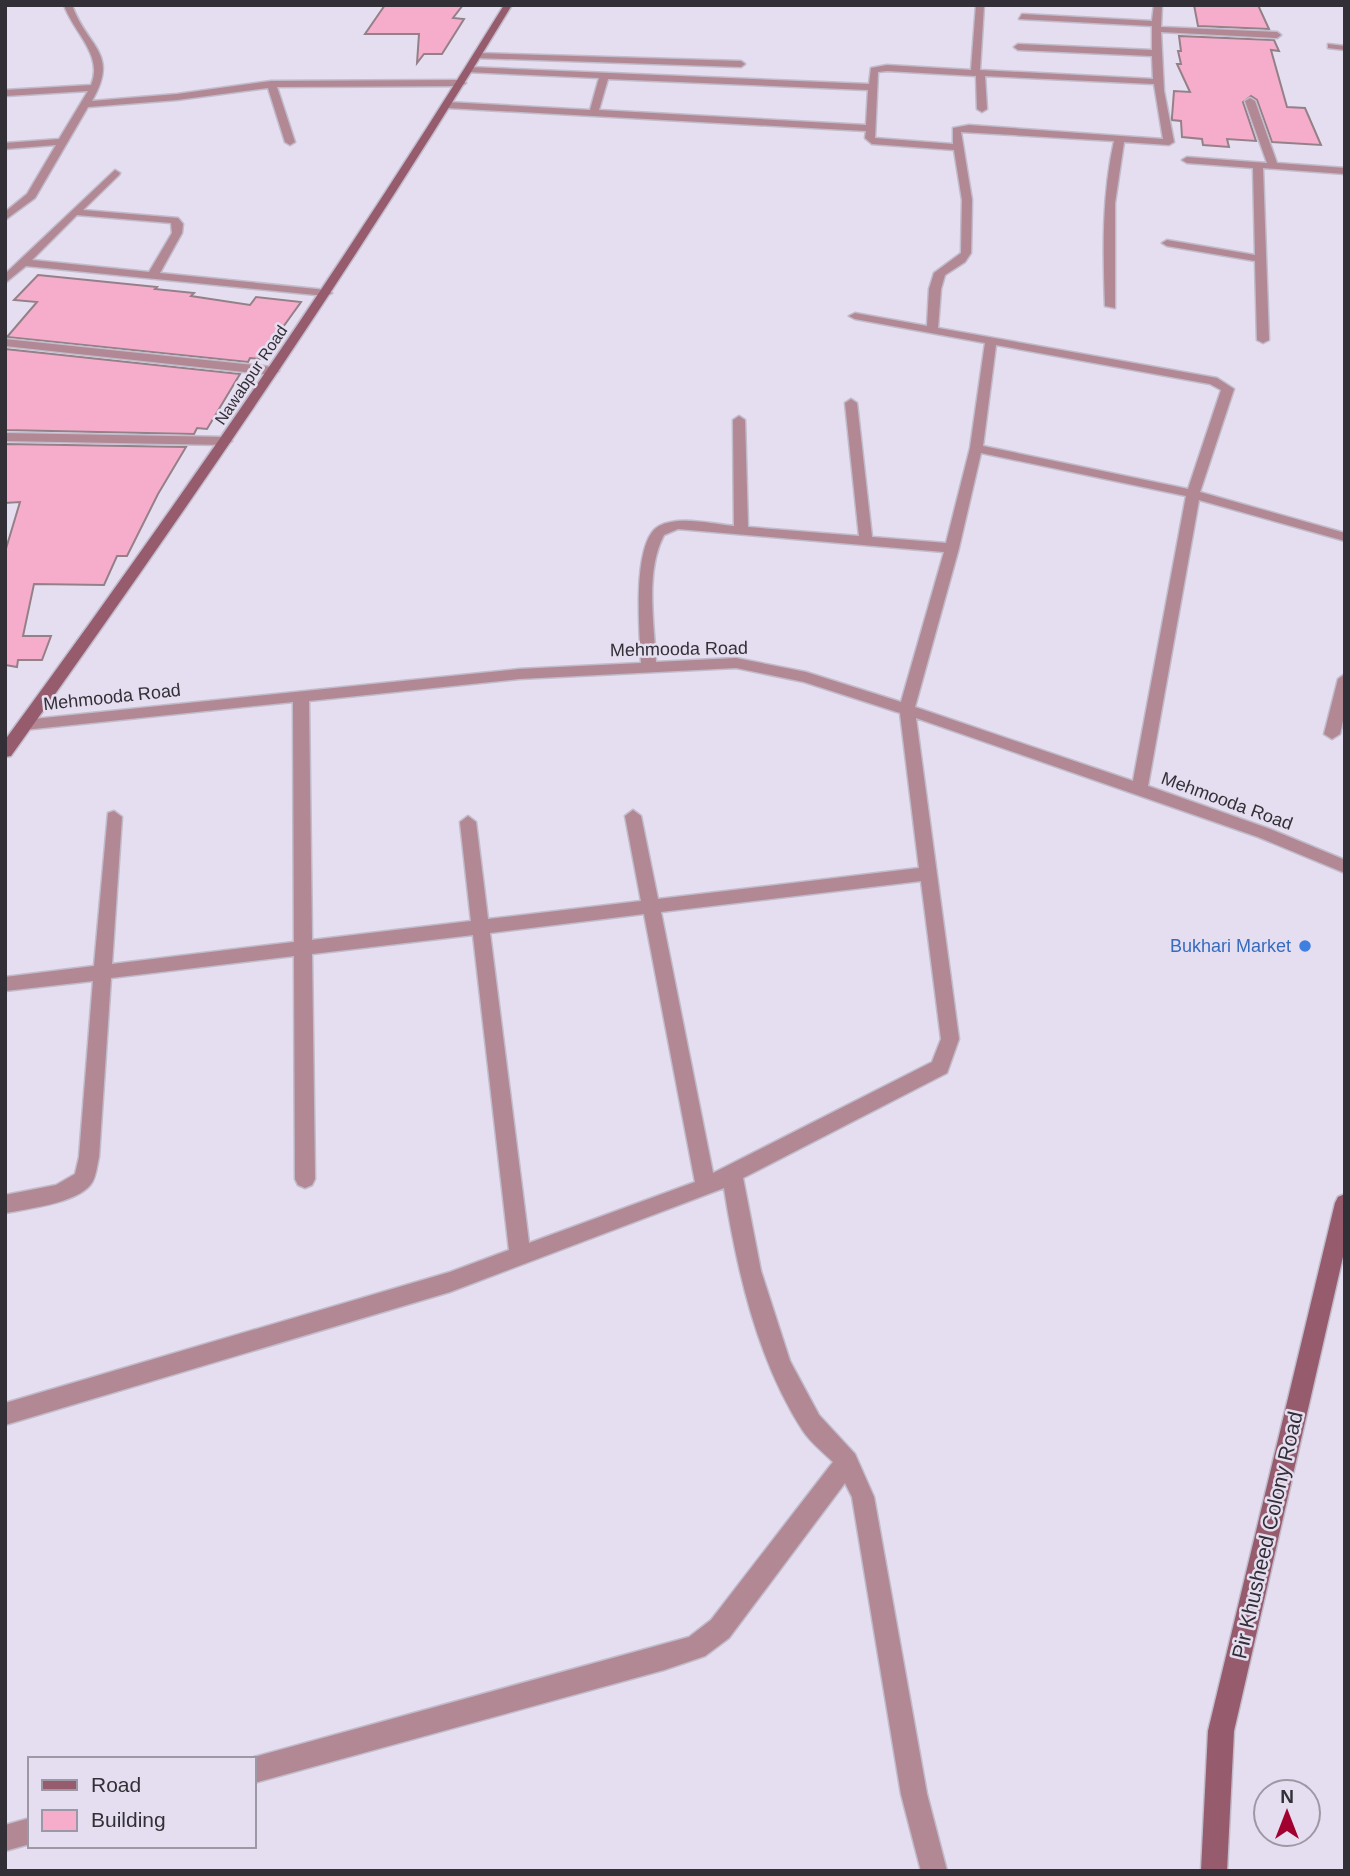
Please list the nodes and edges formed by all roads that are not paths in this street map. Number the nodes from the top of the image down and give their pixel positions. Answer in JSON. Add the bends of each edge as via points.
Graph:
{"nodes":[{"id":1,"x":68,"y":5,"type":"edge"},
{"id":2,"x":508,"y":5,"type":"edge"},
{"id":3,"x":980,"y":5,"type":"edge"},
{"id":4,"x":1158,"y":5,"type":"edge"},
{"id":5,"x":1023,"y":17,"type":"dead end"},
{"id":6,"x":1156,"y":26,"type":"junction"},
{"id":7,"x":1277,"y":35,"type":"dead end"},
{"id":8,"x":1331,"y":46,"type":"dead end"},
{"id":9,"x":1018,"y":47,"type":"dead end"},
{"id":10,"x":1345,"y":48,"type":"edge"},
{"id":11,"x":1154,"y":53,"type":"junction"},
{"id":12,"x":478,"y":56,"type":"junction"},
{"id":13,"x":741,"y":64,"type":"dead end"},
{"id":14,"x":469,"y":70,"type":"junction"},
{"id":15,"x":977,"y":73,"type":"junction"},
{"id":16,"x":604,"y":76,"type":"junction"},
{"id":17,"x":1159,"y":82,"type":"junction"},
{"id":18,"x":461,"y":83,"type":"junction"},
{"id":19,"x":271,"y":84,"type":"junction"},
{"id":20,"x":873,"y":87,"type":"junction"},
{"id":21,"x":95,"y":88,"type":"junction"},
{"id":22,"x":5,"y":93,"type":"edge"},
{"id":23,"x":1250,"y":101,"type":"dead end"},
{"id":24,"x":85,"y":104,"type":"junction"},
{"id":25,"x":447,"y":105,"type":"junction"},
{"id":26,"x":982,"y":109,"type":"dead end"},
{"id":27,"x":594,"y":113,"type":"junction"},
{"id":28,"x":871,"y":128,"type":"junction"},
{"id":29,"x":1119,"y":140,"type":"junction"},
{"id":30,"x":62,"y":142,"type":"junction"},
{"id":31,"x":290,"y":142,"type":"dead end"},
{"id":32,"x":5,"y":146,"type":"edge"},
{"id":33,"x":957,"y":147,"type":"junction"},
{"id":34,"x":1187,"y":160,"type":"dead end"},
{"id":35,"x":1258,"y":165,"type":"junction"},
{"id":36,"x":1273,"y":166,"type":"junction"},
{"id":37,"x":1345,"y":171,"type":"edge"},
{"id":38,"x":115,"y":173,"type":"dead end"},
{"id":39,"x":75,"y":212,"type":"junction"},
{"id":40,"x":5,"y":217,"type":"edge"},
{"id":41,"x":1167,"y":243,"type":"dead end"},
{"id":42,"x":1261,"y":259,"type":"junction"},
{"id":43,"x":23,"y":262,"type":"junction"},
{"id":44,"x":153,"y":275,"type":"junction"},
{"id":45,"x":5,"y":279,"type":"edge"},
{"id":46,"x":326,"y":293,"type":"junction"},
{"id":47,"x":1111,"y":306,"type":"dead end"},
{"id":48,"x":855,"y":316,"type":"dead end"},
{"id":49,"x":932,"y":330,"type":"junction"},
{"id":50,"x":1263,"y":340,"type":"dead end"},
{"id":51,"x":5,"y":342,"type":"edge"},
{"id":52,"x":991,"y":342,"type":"junction"},
{"id":53,"x":273,"y":371,"type":"junction"},
{"id":54,"x":851,"y":403,"type":"dead end"},
{"id":55,"x":739,"y":420,"type":"dead end"},
{"id":56,"x":5,"y":437,"type":"edge"},
{"id":57,"x":226,"y":442,"type":"junction"},
{"id":58,"x":976,"y":448,"type":"junction"},
{"id":59,"x":1193,"y":494,"type":"junction"},
{"id":60,"x":741,"y":530,"type":"junction"},
{"id":61,"x":1345,"y":537,"type":"edge"},
{"id":62,"x":866,"y":541,"type":"junction"},
{"id":63,"x":952,"y":548,"type":"junction"},
{"id":64,"x":649,"y":667,"type":"junction"},
{"id":65,"x":1345,"y":679,"type":"edge"},
{"id":66,"x":301,"y":697,"type":"junction"},
{"id":67,"x":907,"y":709,"type":"junction"},
{"id":68,"x":24,"y":725,"type":"junction"},
{"id":69,"x":1332,"y":734,"type":"dead end"},
{"id":70,"x":5,"y":752,"type":"edge"},
{"id":71,"x":1139,"y":790,"type":"junction"},
{"id":72,"x":633,"y":816,"type":"dead end"},
{"id":73,"x":114,"y":817,"type":"dead end"},
{"id":74,"x":468,"y":822,"type":"dead end"},
{"id":75,"x":1345,"y":867,"type":"edge"},
{"id":76,"x":930,"y":873,"type":"junction"},
{"id":77,"x":651,"y":906,"type":"junction"},
{"id":78,"x":481,"y":927,"type":"junction"},
{"id":79,"x":303,"y":948,"type":"junction"},
{"id":80,"x":103,"y":973,"type":"junction"},
{"id":81,"x":5,"y":984,"type":"edge"},
{"id":82,"x":732,"y":1174,"type":"junction"},
{"id":83,"x":305,"y":1179,"type":"dead end"},
{"id":84,"x":706,"y":1187,"type":"junction"},
{"id":85,"x":1345,"y":1203,"type":"edge"},
{"id":86,"x":5,"y":1204,"type":"edge"},
{"id":87,"x":520,"y":1256,"type":"junction"},
{"id":88,"x":5,"y":1414,"type":"edge"},
{"id":89,"x":847,"y":1462,"type":"junction"},
{"id":90,"x":256,"y":1769,"type":"edge"},
{"id":91,"x":28,"y":1832,"type":"edge"},
{"id":92,"x":5,"y":1838,"type":"edge"},
{"id":93,"x":934,"y":1871,"type":"edge"},
{"id":94,"x":1214,"y":1871,"type":"edge"}],
"edges":[{"from":1,"to":21,"type":"street","via":[[102,67]]},
{"from":2,"to":12,"type":"street","name":"Nawabpur Road"},
{"from":3,"to":15,"type":"street"},
{"from":4,"to":6,"type":"street"},
{"from":5,"to":6,"type":"street"},
{"from":6,"to":7,"type":"street"},
{"from":6,"to":11,"type":"street"},
{"from":8,"to":10,"type":"lane"},
{"from":9,"to":11,"type":"street"},
{"from":11,"to":17,"type":"street"},
{"from":12,"to":13,"type":"street"},
{"from":12,"to":14,"type":"street","name":"Nawabpur Road"},
{"from":14,"to":16,"type":"street"},
{"from":14,"to":18,"type":"street","name":"Nawabpur Road"},
{"from":15,"to":17,"type":"street"},
{"from":15,"to":20,"type":"street","via":[[878,67]]},
{"from":15,"to":26,"type":"street"},
{"from":16,"to":20,"type":"street"},
{"from":16,"to":27,"type":"street"},
{"from":17,"to":29,"type":"street","via":[[1169,142]]},
{"from":18,"to":19,"type":"street"},
{"from":18,"to":25,"type":"street","name":"Nawabpur Road"},
{"from":19,"to":24,"type":"street"},
{"from":19,"to":31,"type":"street"},
{"from":20,"to":28,"type":"street"},
{"from":21,"to":22,"type":"street"},
{"from":21,"to":24,"type":"street"},
{"from":23,"to":36,"type":"street"},
{"from":24,"to":30,"type":"street"},
{"from":25,"to":27,"type":"street"},
{"from":25,"to":46,"type":"street","name":"Nawabpur Road"},
{"from":27,"to":28,"type":"street"},
{"from":28,"to":33,"type":"street","via":[[870,138],[877,143]]},
{"from":29,"to":33,"type":"street","via":[[960,128],[955,134]]},
{"from":29,"to":47,"type":"street","via":[[1107,215]]},
{"from":30,"to":32,"type":"street"},
{"from":30,"to":40,"type":"street","via":[[30,196]]},
{"from":33,"to":49,"type":"street","via":[[967,200],[966,253],[940,273]]},
{"from":34,"to":35,"type":"street"},
{"from":35,"to":36,"type":"street"},
{"from":35,"to":42,"type":"street"},
{"from":36,"to":37,"type":"street"},
{"from":38,"to":39,"type":"street"},
{"from":39,"to":43,"type":"street"},
{"from":39,"to":44,"type":"street","via":[[174,220],[177,233]]},
{"from":41,"to":42,"type":"street"},
{"from":42,"to":50,"type":"street"},
{"from":43,"to":44,"type":"street"},
{"from":43,"to":45,"type":"street"},
{"from":44,"to":46,"type":"street"},
{"from":46,"to":53,"type":"street","name":"Nawabpur Road"},
{"from":48,"to":49,"type":"street"},
{"from":49,"to":52,"type":"street"},
{"from":51,"to":53,"type":"street"},
{"from":52,"to":58,"type":"street"},
{"from":52,"to":59,"type":"street","via":[[1224,385],[1228,389]]},
{"from":53,"to":57,"type":"street","name":"Nawabpur Road"},
{"from":54,"to":62,"type":"street"},
{"from":55,"to":60,"type":"street"},
{"from":56,"to":57,"type":"street"},
{"from":57,"to":68,"type":"street","name":"Nawabpur Road"},
{"from":58,"to":59,"type":"street"},
{"from":58,"to":63,"type":"street"},
{"from":59,"to":61,"type":"street"},
{"from":59,"to":71,"type":"street"},
{"from":60,"to":62,"type":"street"},
{"from":60,"to":64,"type":"street","via":[[678,525],[657,533],[647,582]]},
{"from":62,"to":63,"type":"street"},
{"from":63,"to":67,"type":"street"},
{"from":64,"to":66,"type":"street","name":"Mehmooda Road","via":[[519,674]]},
{"from":64,"to":67,"type":"street","name":"Mehmooda Road","via":[[736,663],[761,667]]},
{"from":65,"to":69,"type":"street"},
{"from":66,"to":68,"type":"street","name":"Mehmooda Road"},
{"from":66,"to":79,"type":"street"},
{"from":67,"to":71,"type":"street","name":"Mehmooda Road"},
{"from":67,"to":76,"type":"street"},
{"from":68,"to":70,"type":"street","name":"Nawabpur Road"},
{"from":71,"to":75,"type":"street","name":"Mehmooda Road","via":[[1265,833]]},
{"from":72,"to":77,"type":"street"},
{"from":73,"to":80,"type":"street"},
{"from":74,"to":78,"type":"street"},
{"from":76,"to":77,"type":"street"},
{"from":76,"to":82,"type":"street","via":[[950,1039],[940,1067]]},
{"from":77,"to":78,"type":"street"},
{"from":77,"to":84,"type":"street"},
{"from":78,"to":79,"type":"street"},
{"from":78,"to":87,"type":"street"},
{"from":79,"to":80,"type":"street"},
{"from":79,"to":83,"type":"street"},
{"from":80,"to":81,"type":"street"},
{"from":80,"to":86,"type":"street","via":[[89,1157],[83,1180],[59,1193]]},
{"from":82,"to":84,"type":"street"},
{"from":82,"to":89,"type":"street","via":[[741,1241],[783,1364],[812,1424]]},
{"from":84,"to":87,"type":"street"},
{"from":85,"to":94,"type":"street","name":"Pir Khusheed Colony Road","via":[[1221,1731]]},
{"from":87,"to":88,"type":"street","via":[[450,1282]]},
{"from":89,"to":90,"type":"street","via":[[720,1629],[696,1647]]},
{"from":89,"to":93,"type":"street","via":[[863,1497],[914,1794]]},
{"from":91,"to":92,"type":"street"}]}
